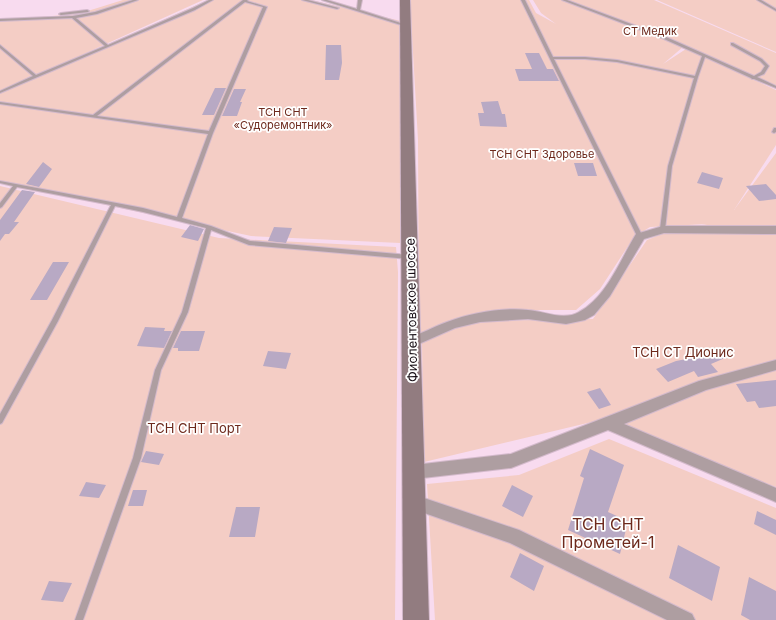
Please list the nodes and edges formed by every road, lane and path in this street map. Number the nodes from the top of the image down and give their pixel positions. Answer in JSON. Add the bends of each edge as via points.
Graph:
{"nodes":[{"id":1,"x":129,"y":0,"type":"edge"},
{"id":2,"x":136,"y":0,"type":"edge"},
{"id":3,"x":211,"y":0,"type":"edge"},
{"id":4,"x":245,"y":0,"type":"edge"},
{"id":5,"x":304,"y":0,"type":"edge"},
{"id":6,"x":324,"y":0,"type":"edge"},
{"id":7,"x":360,"y":0,"type":"edge"},
{"id":8,"x":405,"y":0,"type":"edge"},
{"id":9,"x":523,"y":0,"type":"edge"},
{"id":10,"x":564,"y":0,"type":"edge"},
{"id":11,"x":759,"y":0,"type":"edge"},
{"id":12,"x":358,"y":10,"type":"junction"},
{"id":13,"x":776,"y":10,"type":"edge"},
{"id":14,"x":374,"y":16,"type":"junction"},
{"id":15,"x":0,"y":17,"type":"edge"},
{"id":16,"x":74,"y":17,"type":"junction"},
{"id":17,"x":0,"y":20,"type":"edge"},
{"id":18,"x":405,"y":25,"type":"junction"},
{"id":19,"x":732,"y":44,"type":"dead end"},
{"id":20,"x":0,"y":46,"type":"edge"},
{"id":21,"x":107,"y":46,"type":"junction"},
{"id":22,"x":704,"y":56,"type":"junction"},
{"id":23,"x":553,"y":58,"type":"junction"},
{"id":24,"x":36,"y":77,"type":"junction"},
{"id":25,"x":696,"y":77,"type":"junction"},
{"id":26,"x":753,"y":78,"type":"junction"},
{"id":27,"x":776,"y":87,"type":"edge"},
{"id":28,"x":0,"y":92,"type":"edge"},
{"id":29,"x":0,"y":103,"type":"edge"},
{"id":30,"x":96,"y":115,"type":"junction"},
{"id":31,"x":211,"y":133,"type":"junction"},
{"id":32,"x":0,"y":182,"type":"edge"},
{"id":33,"x":16,"y":185,"type":"junction"},
{"id":34,"x":114,"y":204,"type":"junction"},
{"id":35,"x":0,"y":206,"type":"edge"},
{"id":36,"x":179,"y":219,"type":"junction"},
{"id":37,"x":209,"y":227,"type":"junction"},
{"id":38,"x":663,"y":229,"type":"junction"},
{"id":39,"x":776,"y":230,"type":"edge"},
{"id":40,"x":640,"y":237,"type":"junction"},
{"id":41,"x":410,"y":258,"type":"junction"},
{"id":42,"x":412,"y":342,"type":"junction"},
{"id":43,"x":776,"y":365,"type":"edge"},
{"id":44,"x":0,"y":421,"type":"edge"},
{"id":45,"x":608,"y":424,"type":"junction"},
{"id":46,"x":414,"y":472,"type":"junction"},
{"id":47,"x":776,"y":495,"type":"edge"},
{"id":48,"x":415,"y":503,"type":"junction"},
{"id":49,"x":78,"y":620,"type":"edge"},
{"id":50,"x":416,"y":620,"type":"edge"},
{"id":51,"x":686,"y":620,"type":"edge"}],
"edges":[{"from":1,"to":15,"type":"lane","via":[[95,10]]},
{"from":2,"to":16,"type":"lane"},
{"from":3,"to":21,"type":"lane"},
{"from":4,"to":30,"type":"lane"},
{"from":4,"to":31,"type":"lane","via":[[265,7]]},
{"from":5,"to":14,"type":"lane"},
{"from":6,"to":12,"type":"lane"},
{"from":7,"to":12,"type":"lane"},
{"from":8,"to":18,"type":"main road","name":"Фиолентовское шоссе"},
{"from":9,"to":23,"type":"lane"},
{"from":10,"to":22,"type":"lane","via":[[665,38]]},
{"from":11,"to":13,"type":"lane"},
{"from":12,"to":14,"type":"lane"},
{"from":14,"to":18,"type":"lane"},
{"from":16,"to":17,"type":"lane"},
{"from":16,"to":21,"type":"lane"},
{"from":18,"to":41,"type":"main road","name":"Фиолентовское шоссе"},
{"from":19,"to":26,"type":"lane","via":[[767,66],[763,73]]},
{"from":20,"to":24,"type":"lane"},
{"from":21,"to":24,"type":"lane"},
{"from":22,"to":25,"type":"lane"},
{"from":22,"to":26,"type":"lane"},
{"from":23,"to":25,"type":"lane","via":[[581,57],[616,61]]},
{"from":23,"to":40,"type":"lane"},
{"from":24,"to":28,"type":"lane"},
{"from":25,"to":38,"type":"lane","via":[[670,166]]},
{"from":26,"to":27,"type":"lane"},
{"from":29,"to":30,"type":"lane"},
{"from":30,"to":31,"type":"lane"},
{"from":31,"to":36,"type":"lane"},
{"from":32,"to":33,"type":"lane"},
{"from":33,"to":34,"type":"lane"},
{"from":33,"to":35,"type":"lane"},
{"from":34,"to":36,"type":"lane"},
{"from":34,"to":44,"type":"lane","via":[[55,321]]},
{"from":36,"to":37,"type":"lane"},
{"from":37,"to":41,"type":"lane","via":[[249,243]]},
{"from":37,"to":49,"type":"lane","via":[[185,312],[158,370],[137,458]]},
{"from":38,"to":39,"type":"street"},
{"from":38,"to":40,"type":"street"},
{"from":40,"to":42,"type":"street","via":[[614,282],[592,310],[580,317],[563,320],[522,314],[478,319],[456,323]]},
{"from":41,"to":42,"type":"main road","name":"Фиолентовское шоссе"},
{"from":42,"to":46,"type":"main road","name":"Фиолентовское шоссе"},
{"from":43,"to":45,"type":"street","via":[[704,385]]},
{"from":45,"to":46,"type":"street","via":[[511,461]]},
{"from":45,"to":47,"type":"street"},
{"from":46,"to":48,"type":"main road","name":"Фиолентовское шоссе"},
{"from":48,"to":50,"type":"main road","name":"Фиолентовское шоссе"},
{"from":48,"to":51,"type":"street","via":[[513,536]]}]}
